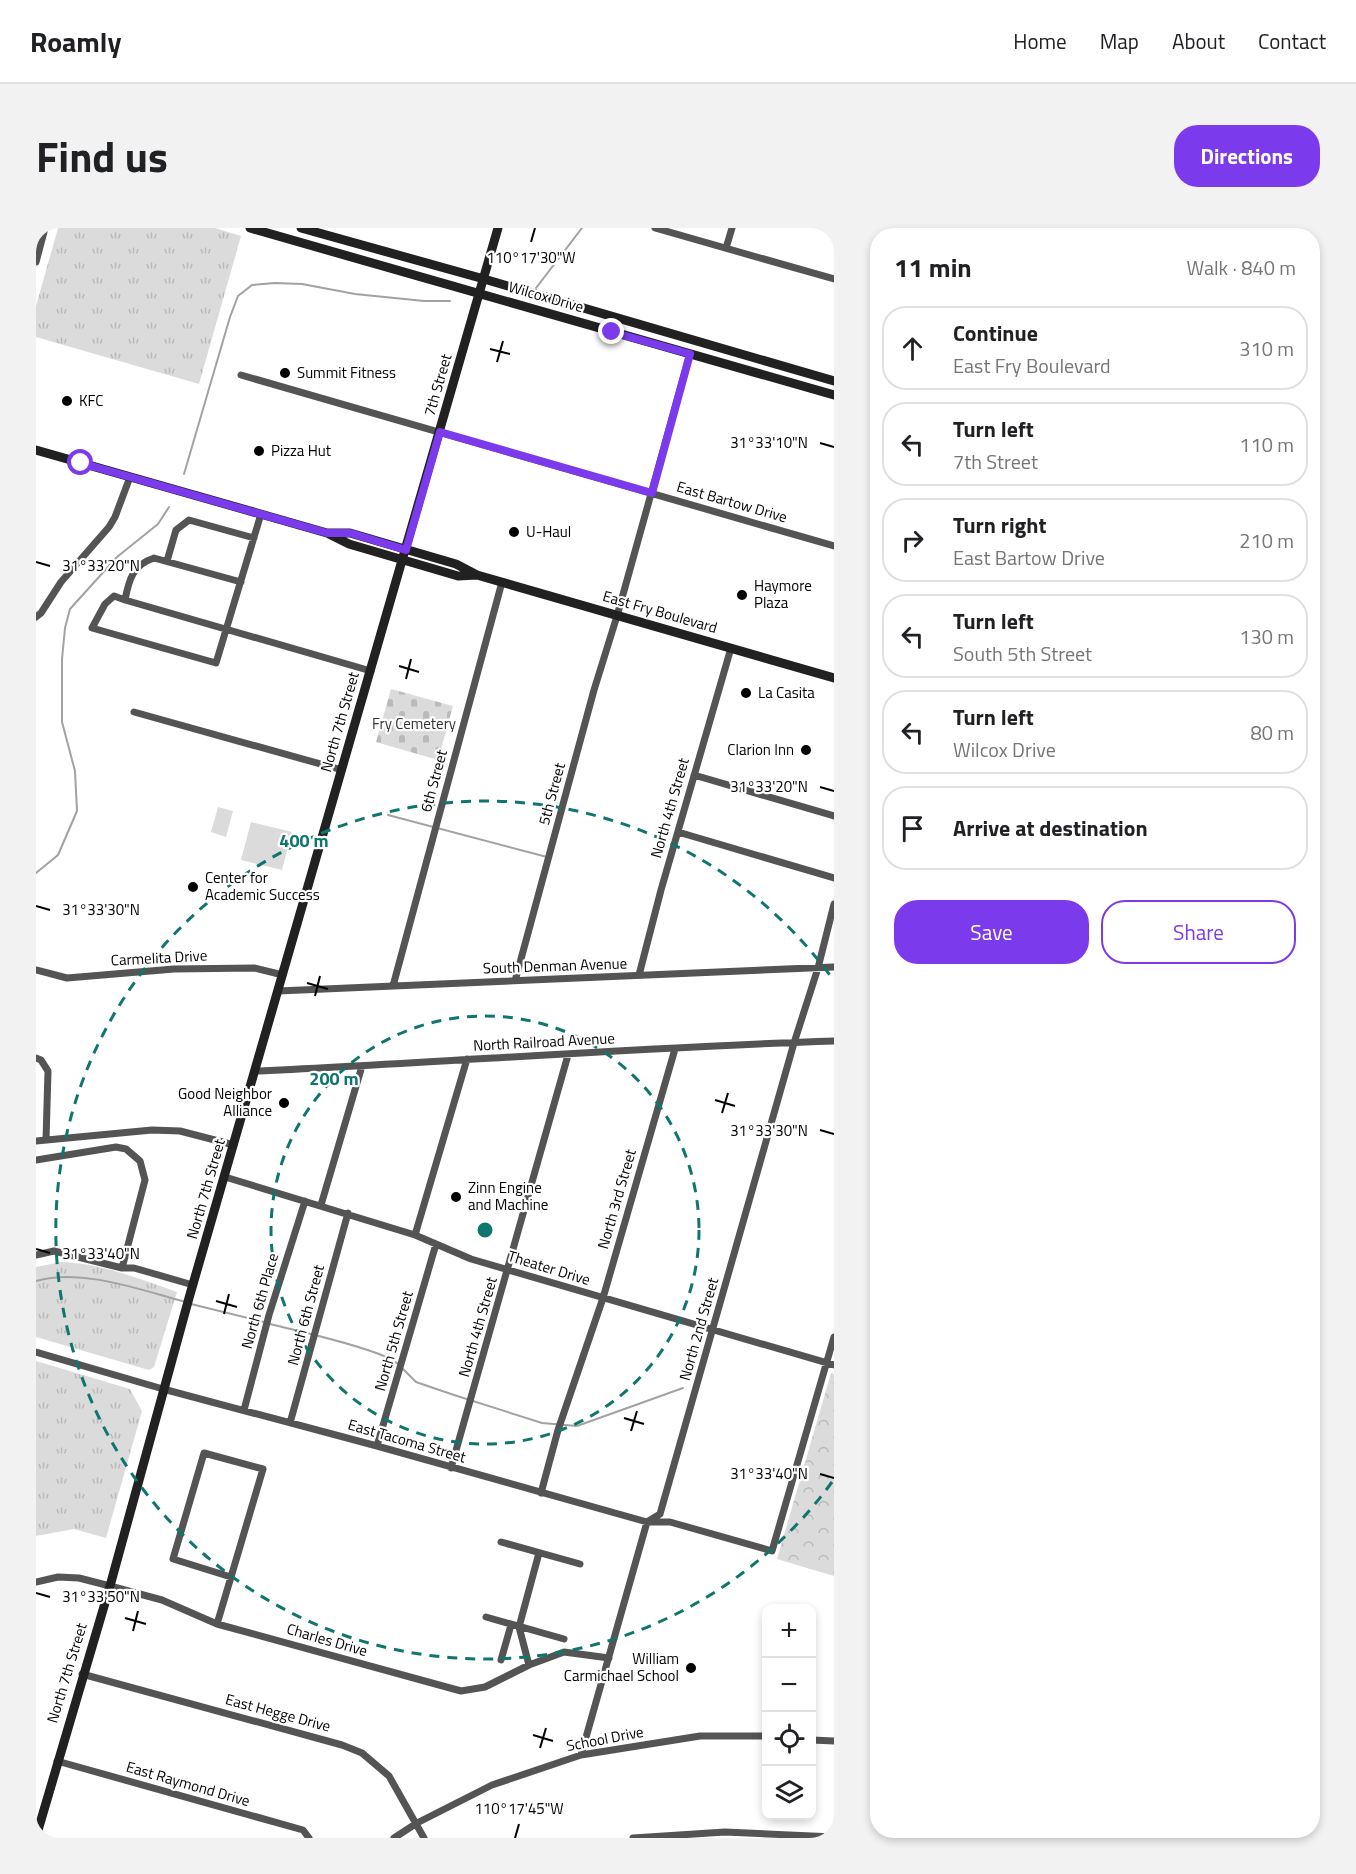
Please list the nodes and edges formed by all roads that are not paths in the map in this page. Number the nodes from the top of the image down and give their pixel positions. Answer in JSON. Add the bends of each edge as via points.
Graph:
{"nodes":[{"id":1,"x":45,"y":228,"type":"edge"},
{"id":2,"x":250,"y":228,"type":"edge"},
{"id":3,"x":301,"y":228,"type":"edge"},
{"id":4,"x":498,"y":228,"type":"edge"},
{"id":5,"x":655,"y":228,"type":"edge"},
{"id":6,"x":732,"y":228,"type":"edge"},
{"id":7,"x":726,"y":248,"type":"junction"},
{"id":8,"x":36,"y":262,"type":"edge"},
{"id":9,"x":484,"y":279,"type":"junction"},
{"id":10,"x":834,"y":279,"type":"edge"},
{"id":11,"x":480,"y":294,"type":"junction"},
{"id":12,"x":690,"y":354,"type":"junction"},
{"id":13,"x":241,"y":375,"type":"dead end"},
{"id":14,"x":834,"y":381,"type":"edge"},
{"id":15,"x":834,"y":395,"type":"edge"},
{"id":16,"x":440,"y":432,"type":"junction"},
{"id":17,"x":36,"y":450,"type":"edge"},
{"id":18,"x":130,"y":477,"type":"junction"},
{"id":19,"x":652,"y":493,"type":"junction"},
{"id":20,"x":261,"y":514,"type":"junction"},
{"id":21,"x":327,"y":533,"type":"junction"},
{"id":22,"x":254,"y":538,"type":"junction"},
{"id":23,"x":834,"y":546,"type":"edge"},
{"id":24,"x":406,"y":550,"type":"junction"},
{"id":25,"x":403,"y":560,"type":"junction"},
{"id":26,"x":167,"y":561,"type":"junction"},
{"id":27,"x":477,"y":575,"type":"junction"},
{"id":28,"x":241,"y":582,"type":"junction"},
{"id":29,"x":502,"y":582,"type":"junction"},
{"id":30,"x":125,"y":600,"type":"junction"},
{"id":31,"x":618,"y":616,"type":"junction"},
{"id":32,"x":36,"y":617,"type":"edge"},
{"id":33,"x":226,"y":629,"type":"junction"},
{"id":34,"x":731,"y":648,"type":"junction"},
{"id":35,"x":371,"y":671,"type":"junction"},
{"id":36,"x":834,"y":678,"type":"edge"},
{"id":37,"x":134,"y":712,"type":"dead end"},
{"id":38,"x":342,"y":770,"type":"junction"},
{"id":39,"x":694,"y":775,"type":"junction"},
{"id":40,"x":834,"y":816,"type":"edge"},
{"id":41,"x":678,"y":832,"type":"junction"},
{"id":42,"x":834,"y":878,"type":"edge"},
{"id":43,"x":834,"y":904,"type":"edge"},
{"id":44,"x":834,"y":967,"type":"edge"},
{"id":45,"x":818,"y":968,"type":"junction"},
{"id":46,"x":36,"y":970,"type":"edge"},
{"id":47,"x":283,"y":975,"type":"junction"},
{"id":48,"x":639,"y":975,"type":"junction"},
{"id":49,"x":514,"y":981,"type":"junction"},
{"id":50,"x":393,"y":986,"type":"junction"},
{"id":51,"x":278,"y":991,"type":"junction"},
{"id":52,"x":834,"y":1041,"type":"edge"},
{"id":53,"x":794,"y":1043,"type":"junction"},
{"id":54,"x":675,"y":1049,"type":"junction"},
{"id":55,"x":568,"y":1055,"type":"junction"},
{"id":56,"x":36,"y":1058,"type":"edge"},
{"id":57,"x":467,"y":1059,"type":"junction"},
{"id":58,"x":362,"y":1066,"type":"junction"},
{"id":59,"x":255,"y":1070,"type":"junction"},
{"id":60,"x":101,"y":1134,"type":"junction"},
{"id":61,"x":46,"y":1140,"type":"junction"},
{"id":62,"x":36,"y":1141,"type":"edge"},
{"id":63,"x":234,"y":1146,"type":"junction"},
{"id":64,"x":102,"y":1150,"type":"junction"},
{"id":65,"x":36,"y":1161,"type":"edge"},
{"id":66,"x":225,"y":1177,"type":"junction"},
{"id":67,"x":305,"y":1201,"type":"junction"},
{"id":68,"x":321,"y":1205,"type":"junction"},
{"id":69,"x":348,"y":1213,"type":"junction"},
{"id":70,"x":415,"y":1235,"type":"junction"},
{"id":71,"x":436,"y":1244,"type":"junction"},
{"id":72,"x":36,"y":1255,"type":"edge"},
{"id":73,"x":122,"y":1269,"type":"junction"},
{"id":74,"x":509,"y":1270,"type":"junction"},
{"id":75,"x":193,"y":1285,"type":"junction"},
{"id":76,"x":603,"y":1298,"type":"junction"},
{"id":77,"x":713,"y":1331,"type":"junction"},
{"id":78,"x":834,"y":1337,"type":"edge"},
{"id":79,"x":36,"y":1352,"type":"edge"},
{"id":80,"x":830,"y":1364,"type":"edge"},
{"id":81,"x":163,"y":1389,"type":"junction"},
{"id":82,"x":244,"y":1410,"type":"junction"},
{"id":83,"x":290,"y":1423,"type":"junction"},
{"id":84,"x":377,"y":1446,"type":"junction"},
{"id":85,"x":451,"y":1468,"type":"junction"},
{"id":86,"x":541,"y":1493,"type":"junction"},
{"id":87,"x":647,"y":1522,"type":"junction"},
{"id":88,"x":501,"y":1542,"type":"dead end"},
{"id":89,"x":539,"y":1553,"type":"junction"},
{"id":90,"x":580,"y":1564,"type":"dead end"},
{"id":91,"x":231,"y":1577,"type":"junction"},
{"id":92,"x":36,"y":1582,"type":"edge"},
{"id":93,"x":110,"y":1586,"type":"junction"},
{"id":94,"x":486,"y":1617,"type":"dead end"},
{"id":95,"x":217,"y":1624,"type":"junction"},
{"id":96,"x":515,"y":1626,"type":"junction"},
{"id":97,"x":564,"y":1639,"type":"dead end"},
{"id":98,"x":609,"y":1658,"type":"junction"},
{"id":99,"x":501,"y":1660,"type":"dead end"},
{"id":100,"x":529,"y":1665,"type":"junction"},
{"id":101,"x":82,"y":1674,"type":"junction"},
{"id":102,"x":762,"y":1736,"type":"edge"},
{"id":103,"x":816,"y":1740,"type":"edge"},
{"id":104,"x":834,"y":1742,"type":"edge"},
{"id":105,"x":581,"y":1755,"type":"junction"},
{"id":106,"x":57,"y":1761,"type":"junction"},
{"id":107,"x":417,"y":1823,"type":"junction"},
{"id":108,"x":36,"y":1837,"type":"edge"},
{"id":109,"x":834,"y":1837,"type":"edge"},
{"id":110,"x":309,"y":1838,"type":"edge"},
{"id":111,"x":394,"y":1838,"type":"edge"},
{"id":112,"x":424,"y":1838,"type":"edge"},
{"id":113,"x":633,"y":1838,"type":"edge"}],
"edges":[{"from":1,"to":8,"type":"street"},
{"from":2,"to":11,"type":"main road","name":"Wilcox Drive"},
{"from":3,"to":9,"type":"main road","name":"Wilcox Drive"},
{"from":4,"to":9,"type":"main road","name":"7th Street"},
{"from":5,"to":7,"type":"street"},
{"from":6,"to":7,"type":"street"},
{"from":7,"to":10,"type":"street"},
{"from":9,"to":11,"type":"main road","name":"7th Street"},
{"from":9,"to":14,"type":"main road","name":"Wilcox Drive"},
{"from":11,"to":12,"type":"main road","name":"Wilcox Drive"},
{"from":11,"to":16,"type":"main road","name":"7th Street"},
{"from":12,"to":15,"type":"main road","name":"Wilcox Drive"},
{"from":12,"to":19,"type":"street","name":"5th Street"},
{"from":13,"to":16,"type":"street","name":"East Bartow Drive"},
{"from":16,"to":19,"type":"street","name":"East Bartow Drive"},
{"from":16,"to":24,"type":"main road","name":"7th Street"},
{"from":17,"to":18,"type":"main road","name":"East Fry Boulevard"},
{"from":18,"to":20,"type":"main road","name":"East Fry Boulevard"},
{"from":18,"to":32,"type":"street","via":[[109,527]]},
{"from":19,"to":23,"type":"street","name":"East Bartow Drive"},
{"from":19,"to":31,"type":"street","name":"5th Street"},
{"from":20,"to":21,"type":"main road","name":"East Fry Boulevard"},
{"from":20,"to":22,"type":"street"},
{"from":21,"to":24,"type":"main road","name":"East Fry Boulevard","via":[[350,533]]},
{"from":21,"to":25,"type":"main road","name":"East Fry Boulevard","via":[[349,544]]},
{"from":22,"to":26,"type":"street","via":[[189,520],[176,530]]},
{"from":22,"to":28,"type":"street"},
{"from":24,"to":25,"type":"main road","name":"North 7th Street"},
{"from":24,"to":27,"type":"main road","name":"East Fry Boulevard","via":[[456,564]]},
{"from":25,"to":27,"type":"main road","name":"East Fry Boulevard","via":[[458,576]]},
{"from":25,"to":35,"type":"main road","name":"North 7th Street"},
{"from":26,"to":28,"type":"street"},
{"from":26,"to":30,"type":"street","via":[[142,561],[133,571]]},
{"from":27,"to":29,"type":"main road","name":"East Fry Boulevard"},
{"from":28,"to":33,"type":"street"},
{"from":29,"to":31,"type":"main road","name":"East Fry Boulevard"},
{"from":29,"to":50,"type":"street","name":"6th Street"},
{"from":30,"to":33,"type":"street"},
{"from":30,"to":33,"type":"street","via":[[114,596],[92,628],[216,663]]},
{"from":31,"to":34,"type":"main road","name":"East Fry Boulevard"},
{"from":31,"to":49,"type":"street","name":"5th Street"},
{"from":33,"to":35,"type":"street"},
{"from":34,"to":36,"type":"main road","name":"East Fry Boulevard"},
{"from":34,"to":39,"type":"street","name":"North 4th Street"},
{"from":35,"to":38,"type":"main road","name":"North 7th Street"},
{"from":37,"to":38,"type":"street"},
{"from":38,"to":47,"type":"main road","name":"North 7th Street"},
{"from":39,"to":40,"type":"street"},
{"from":39,"to":41,"type":"street","name":"North 4th Street"},
{"from":41,"to":42,"type":"street"},
{"from":41,"to":48,"type":"street","name":"North 4th Street"},
{"from":43,"to":45,"type":"street","name":"North 2nd Street"},
{"from":44,"to":45,"type":"street","name":"South Denman Avenue"},
{"from":45,"to":48,"type":"street","name":"South Denman Avenue"},
{"from":45,"to":53,"type":"street","name":"North 2nd Street"},
{"from":46,"to":47,"type":"street","name":"Carmelita Drive","via":[[67,978],[174,969],[254,968]]},
{"from":47,"to":51,"type":"main road","name":"North 7th Street"},
{"from":48,"to":49,"type":"street","name":"South Denman Avenue"},
{"from":49,"to":50,"type":"street","name":"South Denman Avenue"},
{"from":50,"to":51,"type":"street","name":"South Denman Avenue"},
{"from":51,"to":59,"type":"main road","name":"North 7th Street"},
{"from":52,"to":53,"type":"street","name":"North Railroad Avenue"},
{"from":53,"to":54,"type":"street","name":"North Railroad Avenue"},
{"from":53,"to":77,"type":"street","name":"North 2nd Street"},
{"from":54,"to":55,"type":"street","name":"North Railroad Avenue"},
{"from":54,"to":76,"type":"street","name":"North 3rd Street"},
{"from":55,"to":57,"type":"street","name":"North Railroad Avenue"},
{"from":55,"to":74,"type":"street","name":"North 4th Street"},
{"from":56,"to":61,"type":"street","via":[[48,1071]]},
{"from":57,"to":58,"type":"street","name":"North Railroad Avenue"},
{"from":57,"to":70,"type":"street"},
{"from":58,"to":59,"type":"street","name":"North Railroad Avenue"},
{"from":58,"to":68,"type":"street"},
{"from":59,"to":63,"type":"main road","name":"North 7th Street"},
{"from":60,"to":61,"type":"street"},
{"from":60,"to":63,"type":"street","via":[[180,1131]]},
{"from":60,"to":64,"type":"street"},
{"from":61,"to":62,"type":"street"},
{"from":63,"to":66,"type":"main road","name":"North 7th Street"},
{"from":64,"to":65,"type":"street"},
{"from":64,"to":73,"type":"street","via":[[116,1148],[132,1153],[140,1161],[145,1180]]},
{"from":66,"to":67,"type":"street","name":"Theater Drive"},
{"from":66,"to":75,"type":"main road","name":"North 7th Street"},
{"from":67,"to":68,"type":"street","name":"Theater Drive"},
{"from":67,"to":82,"type":"street","name":"North 6th Place"},
{"from":68,"to":69,"type":"street","name":"Theater Drive"},
{"from":69,"to":70,"type":"street","name":"Theater Drive"},
{"from":69,"to":83,"type":"street","name":"North 6th Street"},
{"from":70,"to":71,"type":"street","name":"Theater Drive"},
{"from":71,"to":74,"type":"street","name":"Theater Drive"},
{"from":71,"to":84,"type":"street","name":"North 5th Street"},
{"from":72,"to":73,"type":"street","via":[[54,1251]]},
{"from":73,"to":75,"type":"street","via":[[134,1268]]},
{"from":74,"to":76,"type":"street","name":"Theater Drive"},
{"from":74,"to":85,"type":"street","name":"North 4th Street"},
{"from":75,"to":81,"type":"main road","name":"North 7th Street"},
{"from":76,"to":77,"type":"street","name":"Theater Drive"},
{"from":76,"to":86,"type":"street","name":"North 3rd Street"},
{"from":77,"to":80,"type":"street","name":"Theater Drive"},
{"from":77,"to":87,"type":"street","name":"North 2nd Street","via":[[660,1514]]},
{"from":78,"to":80,"type":"street"},
{"from":79,"to":81,"type":"street","name":"East Tacoma Street"},
{"from":80,"to":87,"type":"street","name":"East Tacoma Street","via":[[772,1551],[670,1522]]},
{"from":81,"to":82,"type":"street","name":"East Tacoma Street"},
{"from":81,"to":93,"type":"main road","name":"North 7th Street"},
{"from":82,"to":83,"type":"street","name":"East Tacoma Street"},
{"from":83,"to":84,"type":"street","name":"East Tacoma Street"},
{"from":84,"to":85,"type":"street","name":"East Tacoma Street"},
{"from":85,"to":86,"type":"street","name":"East Tacoma Street"},
{"from":86,"to":87,"type":"street","name":"East Tacoma Street"},
{"from":87,"to":98,"type":"street","name":"North 2nd Street"},
{"from":88,"to":89,"type":"street"},
{"from":89,"to":90,"type":"street"},
{"from":89,"to":96,"type":"street"},
{"from":91,"to":91,"type":"street","via":[[263,1469],[204,1453],[173,1559]]},
{"from":91,"to":95,"type":"street"},
{"from":92,"to":93,"type":"street","name":"Charles Drive","via":[[79,1578]]},
{"from":93,"to":95,"type":"street","name":"Charles Drive","via":[[162,1600]]},
{"from":93,"to":101,"type":"main road","name":"North 7th Street"},
{"from":94,"to":96,"type":"street"},
{"from":95,"to":100,"type":"street","name":"Charles Drive","via":[[461,1691],[485,1687]]},
{"from":96,"to":97,"type":"street"},
{"from":96,"to":99,"type":"street"},
{"from":96,"to":100,"type":"street"},
{"from":98,"to":100,"type":"street","name":"Charles Drive","via":[[564,1652]]},
{"from":98,"to":105,"type":"street","name":"North 2nd Street"},
{"from":101,"to":106,"type":"main road","name":"North 7th Street"},
{"from":101,"to":107,"type":"street","name":"East Hegge Drive","via":[[362,1753],[389,1776]]},
{"from":102,"to":105,"type":"street","name":"School Drive","via":[[700,1736]]},
{"from":103,"to":104,"type":"street"},
{"from":105,"to":107,"type":"street","name":"School Drive","via":[[492,1785]]},
{"from":106,"to":108,"type":"main road","name":"North 7th Street"},
{"from":106,"to":110,"type":"street","name":"East Raymond Drive","via":[[303,1830]]},
{"from":107,"to":111,"type":"street","name":"School Drive"},
{"from":107,"to":112,"type":"street","name":"East Hegge Drive"},
{"from":109,"to":113,"type":"street","via":[[724,1832]]}]}
